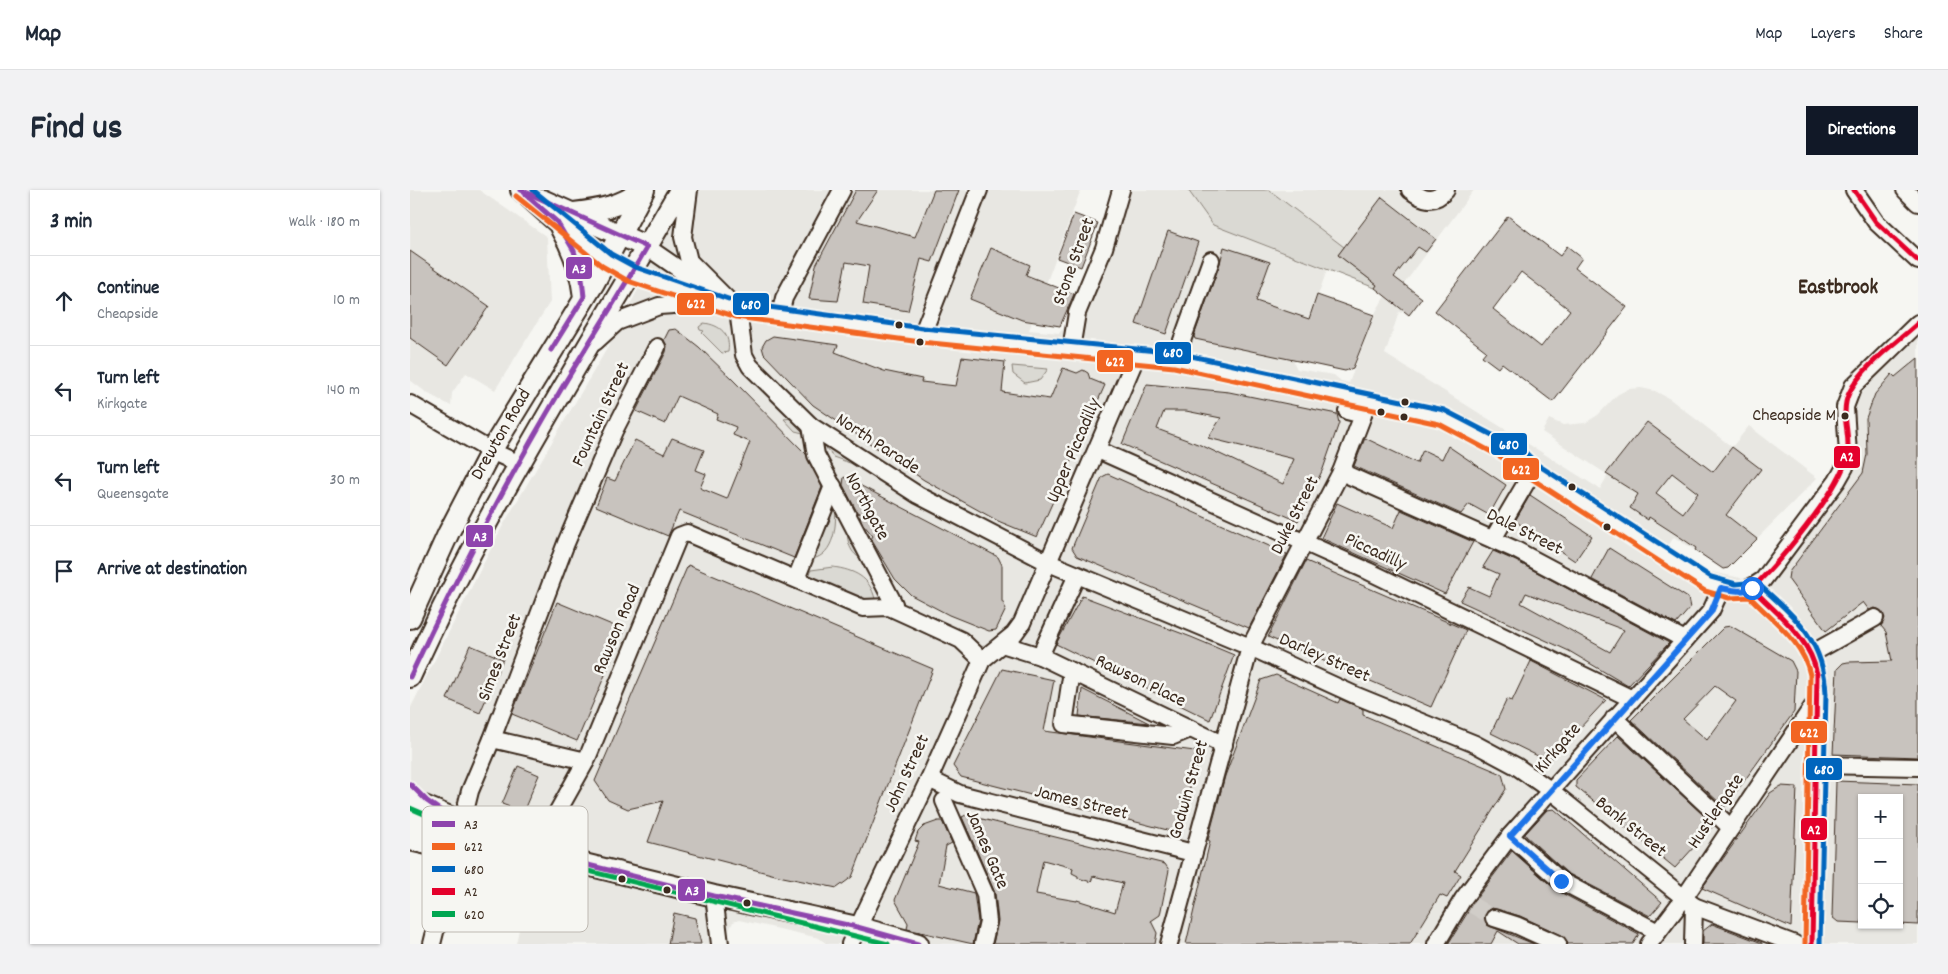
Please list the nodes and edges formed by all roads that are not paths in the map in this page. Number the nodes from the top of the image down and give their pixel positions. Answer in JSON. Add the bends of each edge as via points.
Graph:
{"nodes":[{"id":1,"x":521,"y":190,"type":"edge"},
{"id":2,"x":643,"y":190,"type":"edge"},
{"id":3,"x":680,"y":190,"type":"edge"},
{"id":4,"x":689,"y":190,"type":"edge"},
{"id":5,"x":842,"y":190,"type":"edge"},
{"id":6,"x":979,"y":190,"type":"edge"},
{"id":7,"x":1121,"y":190,"type":"edge"},
{"id":8,"x":1410,"y":190,"type":"edge"},
{"id":9,"x":1446,"y":190,"type":"edge"},
{"id":10,"x":1854,"y":190,"type":"edge"},
{"id":11,"x":1905,"y":190,"type":"edge"},
{"id":12,"x":1918,"y":203,"type":"edge"},
{"id":13,"x":565,"y":218,"type":"junction"},
{"id":14,"x":620,"y":235,"type":"junction"},
{"id":15,"x":647,"y":247,"type":"junction"},
{"id":16,"x":607,"y":260,"type":"junction"},
{"id":17,"x":1211,"y":260,"type":"dead end"},
{"id":18,"x":1918,"y":261,"type":"edge"},
{"id":19,"x":632,"y":274,"type":"junction"},
{"id":20,"x":584,"y":297,"type":"junction"},
{"id":21,"x":710,"y":302,"type":"junction"},
{"id":22,"x":738,"y":310,"type":"junction"},
{"id":23,"x":780,"y":315,"type":"junction"},
{"id":24,"x":1918,"y":323,"type":"edge"},
{"id":25,"x":922,"y":335,"type":"junction"},
{"id":26,"x":657,"y":347,"type":"dead end"},
{"id":27,"x":1071,"y":349,"type":"junction"},
{"id":28,"x":584,"y":353,"type":"junction"},
{"id":29,"x":1137,"y":356,"type":"junction"},
{"id":30,"x":1174,"y":360,"type":"junction"},
{"id":31,"x":410,"y":404,"type":"edge"},
{"id":32,"x":1347,"y":411,"type":"dead end"},
{"id":33,"x":811,"y":426,"type":"junction"},
{"id":34,"x":492,"y":450,"type":"junction"},
{"id":35,"x":1098,"y":450,"type":"junction"},
{"id":36,"x":520,"y":464,"type":"junction"},
{"id":37,"x":1533,"y":471,"type":"junction"},
{"id":38,"x":1341,"y":472,"type":"junction"},
{"id":39,"x":833,"y":486,"type":"junction"},
{"id":40,"x":584,"y":501,"type":"joint"},
{"id":41,"x":1493,"y":539,"type":"junction"},
{"id":42,"x":1306,"y":542,"type":"junction"},
{"id":43,"x":1049,"y":563,"type":"junction"},
{"id":44,"x":1077,"y":575,"type":"junction"},
{"id":45,"x":797,"y":577,"type":"junction"},
{"id":46,"x":1721,"y":588,"type":"junction"},
{"id":47,"x":1750,"y":589,"type":"junction"},
{"id":48,"x":894,"y":604,"type":"dead end"},
{"id":49,"x":410,"y":618,"type":"edge"},
{"id":50,"x":1875,"y":618,"type":"dead end"},
{"id":51,"x":1685,"y":640,"type":"junction"},
{"id":52,"x":1002,"y":644,"type":"junction"},
{"id":53,"x":1250,"y":647,"type":"junction"},
{"id":54,"x":1811,"y":654,"type":"junction"},
{"id":55,"x":1040,"y":656,"type":"junction"},
{"id":56,"x":982,"y":660,"type":"junction"},
{"id":57,"x":1072,"y":671,"type":"junction"},
{"id":58,"x":410,"y":677,"type":"edge"},
{"id":59,"x":1633,"y":697,"type":"junction"},
{"id":60,"x":1817,"y":700,"type":"junction"},
{"id":61,"x":1614,"y":718,"type":"junction"},
{"id":62,"x":1190,"y":729,"type":"junction"},
{"id":63,"x":492,"y":738,"type":"junction"},
{"id":64,"x":1224,"y":745,"type":"junction"},
{"id":65,"x":586,"y":761,"type":"junction"},
{"id":66,"x":1817,"y":765,"type":"junction"},
{"id":67,"x":1918,"y":767,"type":"edge"},
{"id":68,"x":929,"y":779,"type":"junction"},
{"id":69,"x":410,"y":784,"type":"edge"},
{"id":70,"x":1550,"y":790,"type":"junction"},
{"id":71,"x":960,"y":794,"type":"junction"},
{"id":72,"x":410,"y":800,"type":"edge"},
{"id":73,"x":944,"y":801,"type":"junction"},
{"id":74,"x":916,"y":805,"type":"junction"},
{"id":75,"x":422,"y":806,"type":"edge"},
{"id":76,"x":433,"y":806,"type":"edge"},
{"id":77,"x":463,"y":806,"type":"edge"},
{"id":78,"x":561,"y":806,"type":"edge"},
{"id":79,"x":1731,"y":828,"type":"junction"},
{"id":80,"x":1510,"y":836,"type":"junction"},
{"id":81,"x":1193,"y":853,"type":"junction"},
{"id":82,"x":588,"y":865,"type":"edge"},
{"id":83,"x":714,"y":896,"type":"junction"},
{"id":84,"x":1689,"y":902,"type":"junction"},
{"id":85,"x":1494,"y":918,"type":"tunnel mouth"},
{"id":86,"x":853,"y":936,"type":"edge"},
{"id":87,"x":1653,"y":938,"type":"edge"},
{"id":88,"x":720,"y":944,"type":"edge"},
{"id":89,"x":918,"y":944,"type":"edge"},
{"id":90,"x":983,"y":944,"type":"edge"},
{"id":91,"x":1169,"y":944,"type":"edge"},
{"id":92,"x":1436,"y":944,"type":"edge"},
{"id":93,"x":1558,"y":944,"type":"edge"},
{"id":94,"x":1692,"y":944,"type":"edge"},
{"id":95,"x":1795,"y":944,"type":"edge"},
{"id":96,"x":1812,"y":944,"type":"edge"}],
"edges":[{"from":1,"to":13,"type":"main road"},
{"from":2,"to":13,"type":"main road","via":[[631,199]]},
{"from":2,"to":14,"type":"main road","name":"Drewton Road"},
{"from":3,"to":15,"type":"main road","name":"Drewton Road"},
{"from":4,"to":22,"type":"street","via":[[683,237],[689,261]]},
{"from":5,"to":23,"type":"street","via":[[784,298]]},
{"from":6,"to":25,"type":"street"},
{"from":7,"to":27,"type":"street","name":"Stone Street","via":[[1104,248],[1077,314]]},
{"from":8,"to":9,"type":"street","via":[[1431,200]]},
{"from":10,"to":18,"type":"street","via":[[1876,222]]},
{"from":11,"to":12,"type":"street"},
{"from":13,"to":14,"type":"main road"},
{"from":13,"to":16,"type":"main road"},
{"from":13,"to":20,"type":"main road"},
{"from":14,"to":15,"type":"main road"},
{"from":14,"to":16,"type":"main road","name":"Drewton Road"},
{"from":15,"to":19,"type":"main road","name":"Drewton Road"},
{"from":15,"to":22,"type":"street"},
{"from":16,"to":19,"type":"main road"},
{"from":16,"to":20,"type":"main road","name":"Drewton Road"},
{"from":17,"to":30,"type":"street"},
{"from":19,"to":21,"type":"street"},
{"from":19,"to":28,"type":"main road","name":"Drewton Road"},
{"from":20,"to":34,"type":"main road","name":"Drewton Road"},
{"from":21,"to":22,"type":"street"},
{"from":21,"to":28,"type":"street","via":[[659,306],[617,322]]},
{"from":22,"to":23,"type":"street"},
{"from":22,"to":33,"type":"street","name":"North Parade","via":[[744,355],[750,366]]},
{"from":23,"to":25,"type":"street"},
{"from":24,"to":47,"type":"street","via":[[1853,386],[1845,407],[1848,454],[1837,481],[1763,580]]},
{"from":25,"to":27,"type":"street"},
{"from":26,"to":40,"type":"street","name":"Fountain Street","via":[[614,431]]},
{"from":27,"to":29,"type":"street"},
{"from":28,"to":36,"type":"main road","name":"Drewton Road"},
{"from":29,"to":30,"type":"street"},
{"from":29,"to":35,"type":"street","name":"Upper Piccadilly"},
{"from":30,"to":37,"type":"street","via":[[1442,417],[1521,459]]},
{"from":31,"to":34,"type":"street"},
{"from":32,"to":38,"type":"street","name":"Duke Street","via":[[1363,415]]},
{"from":33,"to":39,"type":"street","name":"Northgate","via":[[816,454]]},
{"from":33,"to":43,"type":"street","name":"North Parade","via":[[918,495]]},
{"from":34,"to":36,"type":"street"},
{"from":34,"to":49,"type":"main road","name":"Drewton Road","via":[[449,532]]},
{"from":35,"to":42,"type":"street","name":"Piccadilly"},
{"from":35,"to":43,"type":"street","name":"Upper Piccadilly"},
{"from":36,"to":58,"type":"main road","name":"Drewton Road","via":[[470,554]]},
{"from":37,"to":41,"type":"street"},
{"from":37,"to":46,"type":"street","via":[[1694,575]]},
{"from":38,"to":41,"type":"street","name":"Dale Street"},
{"from":38,"to":42,"type":"street","name":"Duke Street"},
{"from":39,"to":45,"type":"street"},
{"from":39,"to":48,"type":"street","name":"Northgate"},
{"from":40,"to":63,"type":"street","name":"Simes Street"},
{"from":41,"to":51,"type":"street","name":"Dale Street"},
{"from":42,"to":53,"type":"street","name":"Duke Street"},
{"from":42,"to":59,"type":"street","name":"Piccadilly"},
{"from":43,"to":44,"type":"street","name":"North Parade"},
{"from":43,"to":52,"type":"street","name":"Upper Piccadilly","via":[[1022,623]]},
{"from":44,"to":53,"type":"street","name":"Darley Street"},
{"from":44,"to":55,"type":"street"},
{"from":45,"to":56,"type":"street","via":[[863,608],[889,608],[911,617],[961,640]]},
{"from":45,"to":65,"type":"street","name":"Rawson Road","via":[[687,533],[680,536]]},
{"from":46,"to":47,"type":"street"},
{"from":46,"to":51,"type":"street","name":"Kirkgate","via":[[1711,612]]},
{"from":47,"to":54,"type":"street","via":[[1795,628]]},
{"from":50,"to":54,"type":"street"},
{"from":51,"to":59,"type":"street","name":"Kirkgate","via":[[1652,680]]},
{"from":52,"to":55,"type":"street","name":"Rawson Place"},
{"from":52,"to":56,"type":"street","name":"John Street"},
{"from":53,"to":64,"type":"street","name":"Godwin Street"},
{"from":53,"to":70,"type":"street","name":"Darley Street","via":[[1476,744]]},
{"from":54,"to":60,"type":"street","via":[[1817,671]]},
{"from":55,"to":57,"type":"street","name":"Rawson Place"},
{"from":56,"to":68,"type":"street","name":"John Street"},
{"from":57,"to":62,"type":"street","name":"Rawson Place"},
{"from":57,"to":62,"type":"street","name":"Rawson Place","via":[[1064,724],[1173,736]]},
{"from":59,"to":61,"type":"street","name":"Kirkgate"},
{"from":60,"to":66,"type":"street"},
{"from":60,"to":79,"type":"street","name":"Hustlergate"},
{"from":61,"to":70,"type":"street","name":"Kirkgate"},
{"from":61,"to":79,"type":"street"},
{"from":62,"to":64,"type":"street","name":"Rawson Place"},
{"from":63,"to":65,"type":"street"},
{"from":63,"to":77,"type":"street","name":"Simes Street"},
{"from":64,"to":81,"type":"street","name":"Godwin Street"},
{"from":65,"to":78,"type":"street","name":"Rawson Road"},
{"from":66,"to":67,"type":"street"},
{"from":66,"to":96,"type":"street"},
{"from":68,"to":71,"type":"street","name":"James Street"},
{"from":68,"to":74,"type":"street","name":"John Street"},
{"from":69,"to":76,"type":"main road"},
{"from":70,"to":80,"type":"street","name":"Kirkgate"},
{"from":70,"to":84,"type":"street","name":"Bank Street"},
{"from":71,"to":73,"type":"street"},
{"from":71,"to":81,"type":"street","name":"James Street"},
{"from":72,"to":75,"type":"main road"},
{"from":73,"to":74,"type":"street","via":[[926,807]]},
{"from":73,"to":90,"type":"street","name":"James Gate","via":[[985,894],[988,922]]},
{"from":74,"to":86,"type":"street","name":"John Street"},
{"from":79,"to":84,"type":"street","name":"Hustlergate"},
{"from":80,"to":87,"type":"street","via":[[1561,881]]},
{"from":80,"to":92,"type":"street","name":"Kirkgate","via":[[1468,902]]},
{"from":81,"to":91,"type":"street","name":"Godwin Street"},
{"from":82,"to":83,"type":"main road"},
{"from":83,"to":86,"type":"main road"},
{"from":83,"to":88,"type":"street"},
{"from":84,"to":87,"type":"street","name":"Hustlergate"},
{"from":84,"to":94,"type":"street"},
{"from":84,"to":95,"type":"street","name":"Bank Street"},
{"from":85,"to":93,"type":"street"},
{"from":86,"to":89,"type":"main road"}]}
